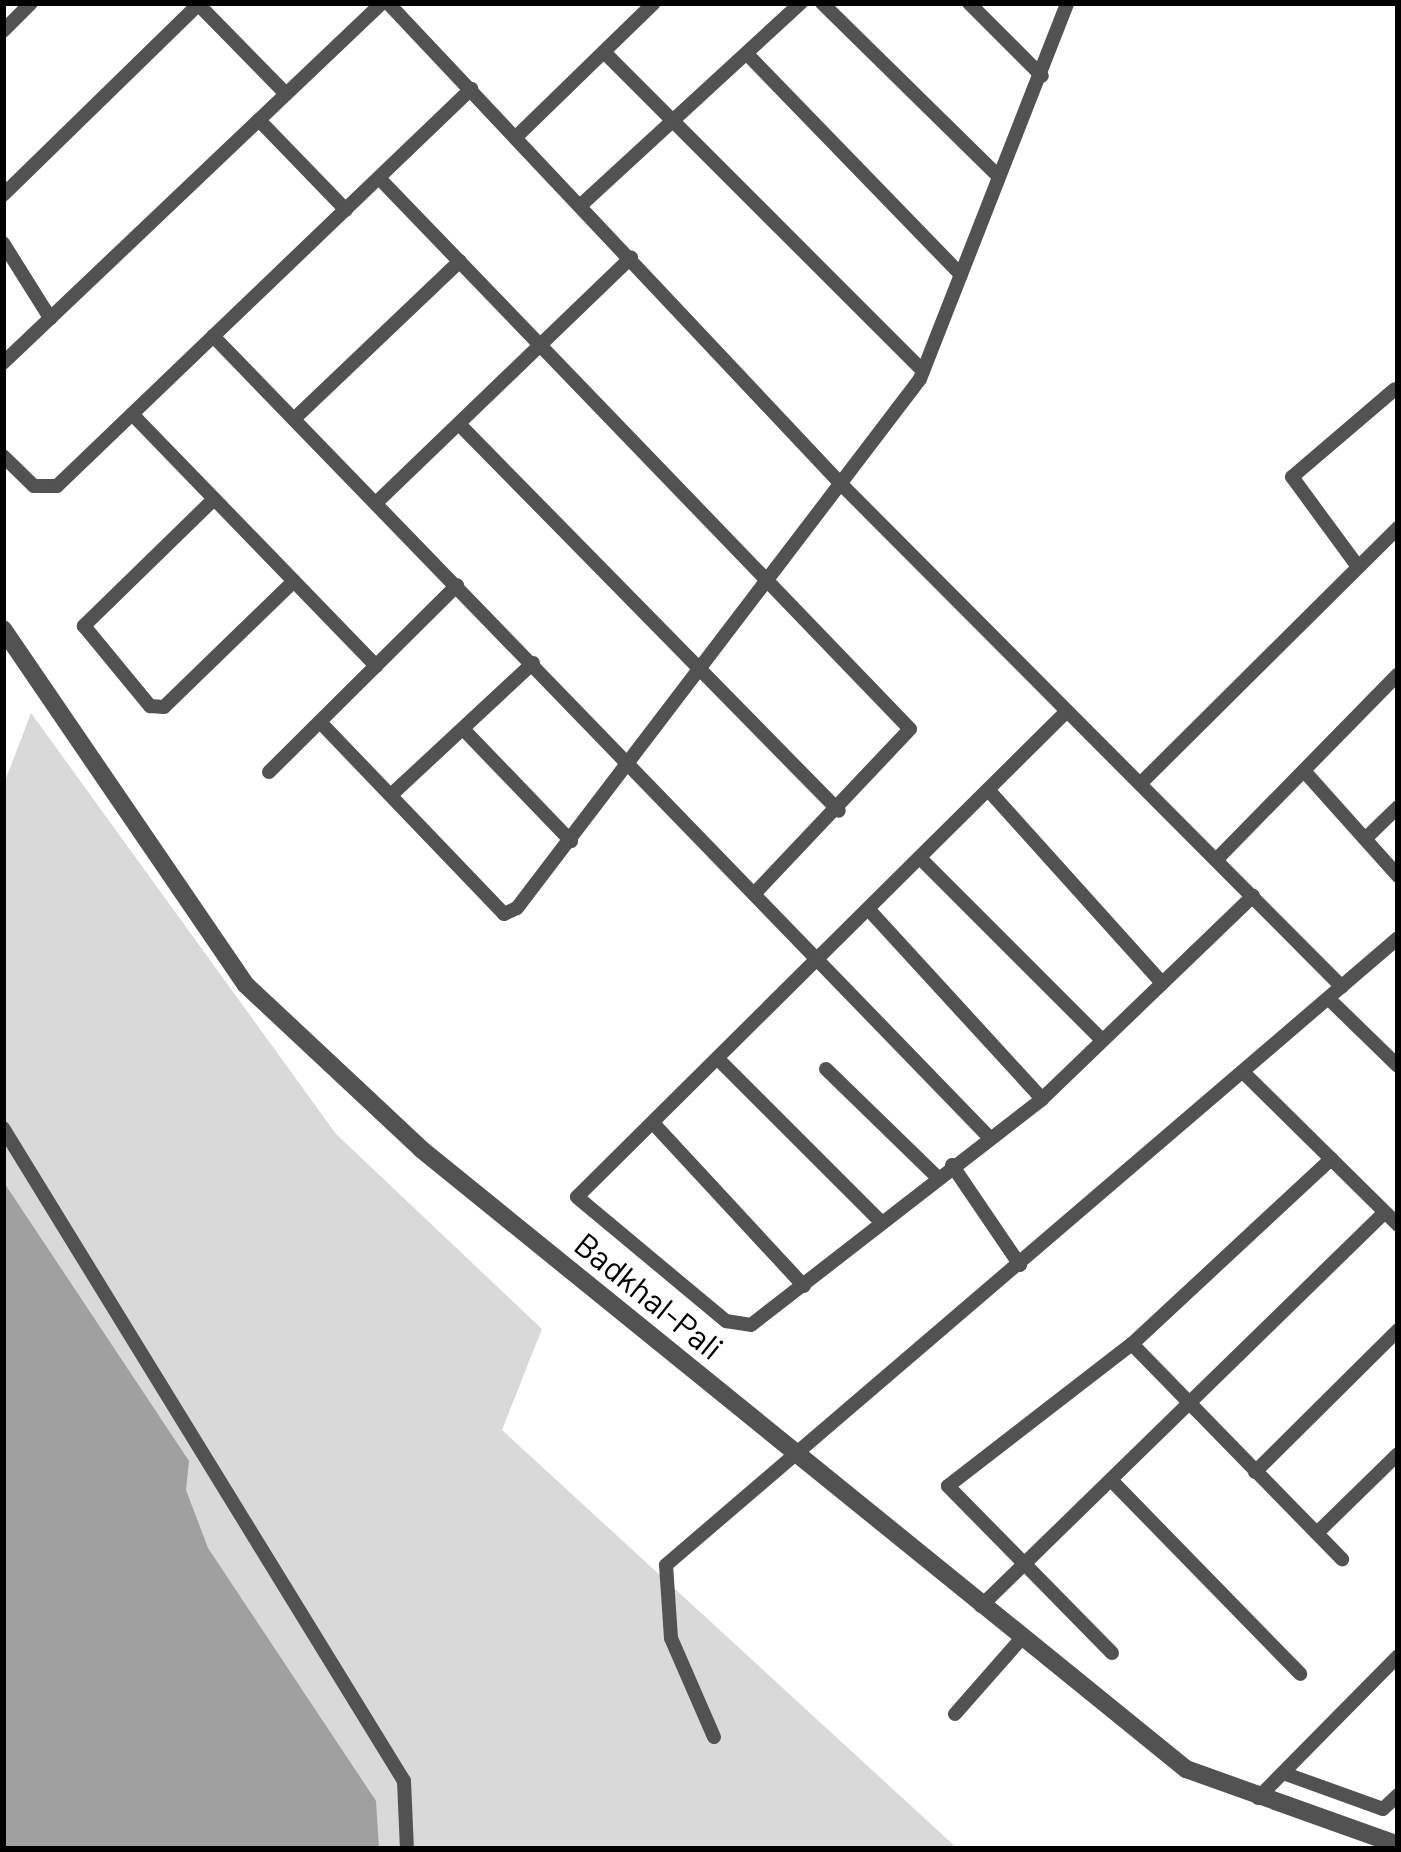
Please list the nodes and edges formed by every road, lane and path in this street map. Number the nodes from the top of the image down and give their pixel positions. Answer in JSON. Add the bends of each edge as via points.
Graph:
{"nodes":[{"id":1,"x":31,"y":3,"type":"edge"},
{"id":2,"x":385,"y":3,"type":"edge"},
{"id":3,"x":654,"y":3,"type":"edge"},
{"id":4,"x":801,"y":3,"type":"edge"},
{"id":5,"x":822,"y":3,"type":"edge"},
{"id":6,"x":968,"y":3,"type":"edge"},
{"id":7,"x":1067,"y":3,"type":"edge"},
{"id":8,"x":198,"y":4,"type":"edge"},
{"id":9,"x":3,"y":31,"type":"edge"},
{"id":10,"x":604,"y":52,"type":"junction"},
{"id":11,"x":748,"y":55,"type":"junction"},
{"id":12,"x":1042,"y":76,"type":"junction"},
{"id":13,"x":471,"y":89,"type":"junction"},
{"id":14,"x":286,"y":94,"type":"junction"},
{"id":15,"x":259,"y":120,"type":"junction"},
{"id":16,"x":676,"y":125,"type":"junction"},
{"id":17,"x":516,"y":137,"type":"junction"},
{"id":18,"x":999,"y":177,"type":"junction"},
{"id":19,"x":379,"y":178,"type":"junction"},
{"id":20,"x":3,"y":195,"type":"edge"},
{"id":21,"x":581,"y":205,"type":"junction"},
{"id":22,"x":346,"y":210,"type":"junction"},
{"id":23,"x":3,"y":243,"type":"edge"},
{"id":24,"x":631,"y":258,"type":"junction"},
{"id":25,"x":460,"y":261,"type":"junction"},
{"id":26,"x":961,"y":275,"type":"junction"},
{"id":27,"x":50,"y":318,"type":"junction"},
{"id":28,"x":213,"y":337,"type":"junction"},
{"id":29,"x":541,"y":344,"type":"junction"},
{"id":30,"x":3,"y":363,"type":"edge"},
{"id":31,"x":923,"y":371,"type":"junction"},
{"id":32,"x":1395,"y":389,"type":"edge"},
{"id":33,"x":132,"y":414,"type":"junction"},
{"id":34,"x":294,"y":419,"type":"junction"},
{"id":35,"x":459,"y":424,"type":"junction"},
{"id":36,"x":3,"y":456,"type":"edge"},
{"id":37,"x":840,"y":483,"type":"junction"},
{"id":38,"x":214,"y":499,"type":"junction"},
{"id":39,"x":376,"y":503,"type":"junction"},
{"id":40,"x":1398,"y":528,"type":"edge"},
{"id":41,"x":1356,"y":564,"type":"junction"},
{"id":42,"x":294,"y":581,"type":"junction"},
{"id":43,"x":764,"y":583,"type":"junction"},
{"id":44,"x":457,"y":586,"type":"junction"},
{"id":45,"x":3,"y":629,"type":"edge"},
{"id":46,"x":533,"y":663,"type":"junction"},
{"id":47,"x":376,"y":666,"type":"junction"},
{"id":48,"x":704,"y":670,"type":"junction"},
{"id":49,"x":1398,"y":674,"type":"edge"},
{"id":50,"x":1065,"y":713,"type":"junction"},
{"id":51,"x":320,"y":722,"type":"junction"},
{"id":52,"x":465,"y":730,"type":"junction"},
{"id":53,"x":630,"y":763,"type":"junction"},
{"id":54,"x":269,"y":772,"type":"dead end"},
{"id":55,"x":1305,"y":772,"type":"junction"},
{"id":56,"x":1144,"y":780,"type":"junction"},
{"id":57,"x":991,"y":793,"type":"junction"},
{"id":58,"x":391,"y":795,"type":"junction"},
{"id":59,"x":1398,"y":807,"type":"edge"},
{"id":60,"x":839,"y":811,"type":"junction"},
{"id":61,"x":1364,"y":839,"type":"junction"},
{"id":62,"x":571,"y":841,"type":"junction"},
{"id":63,"x":1218,"y":858,"type":"junction"},
{"id":64,"x":921,"y":860,"type":"junction"},
{"id":65,"x":1398,"y":876,"type":"edge"},
{"id":66,"x":754,"y":894,"type":"junction"},
{"id":67,"x":1253,"y":896,"type":"junction"},
{"id":68,"x":870,"y":910,"type":"junction"},
{"id":69,"x":1398,"y":938,"type":"edge"},
{"id":70,"x":818,"y":961,"type":"junction"},
{"id":71,"x":1162,"y":983,"type":"junction"},
{"id":72,"x":1336,"y":993,"type":"junction"},
{"id":73,"x":1102,"y":1040,"type":"junction"},
{"id":74,"x":718,"y":1059,"type":"junction"},
{"id":75,"x":1398,"y":1066,"type":"edge"},
{"id":76,"x":826,"y":1069,"type":"dead end"},
{"id":77,"x":1246,"y":1075,"type":"junction"},
{"id":78,"x":1042,"y":1099,"type":"junction"},
{"id":79,"x":653,"y":1123,"type":"junction"},
{"id":80,"x":3,"y":1129,"type":"edge"},
{"id":81,"x":988,"y":1136,"type":"junction"},
{"id":82,"x":1331,"y":1159,"type":"junction"},
{"id":83,"x":952,"y":1165,"type":"junction"},
{"id":84,"x":937,"y":1177,"type":"junction"},
{"id":85,"x":1385,"y":1212,"type":"junction"},
{"id":86,"x":882,"y":1223,"type":"junction"},
{"id":87,"x":1398,"y":1225,"type":"edge"},
{"id":88,"x":1020,"y":1265,"type":"junction"},
{"id":89,"x":804,"y":1286,"type":"junction"},
{"id":90,"x":1398,"y":1330,"type":"edge"},
{"id":91,"x":1132,"y":1344,"type":"junction"},
{"id":92,"x":1188,"y":1405,"type":"junction"},
{"id":93,"x":1398,"y":1454,"type":"edge"},
{"id":94,"x":796,"y":1455,"type":"junction"},
{"id":95,"x":1256,"y":1472,"type":"junction"},
{"id":96,"x":1111,"y":1480,"type":"junction"},
{"id":97,"x":1317,"y":1533,"type":"junction"},
{"id":98,"x":1342,"y":1559,"type":"dead end"},
{"id":99,"x":1023,"y":1567,"type":"junction"},
{"id":100,"x":982,"y":1606,"type":"junction"},
{"id":101,"x":1022,"y":1639,"type":"junction"},
{"id":102,"x":1112,"y":1653,"type":"dead end"},
{"id":103,"x":1398,"y":1656,"type":"edge"},
{"id":104,"x":1300,"y":1674,"type":"dead end"},
{"id":105,"x":956,"y":1714,"type":"dead end"},
{"id":106,"x":714,"y":1737,"type":"dead end"},
{"id":107,"x":1283,"y":1773,"type":"junction"},
{"id":108,"x":1398,"y":1795,"type":"edge"},
{"id":109,"x":1258,"y":1798,"type":"junction"},
{"id":110,"x":1390,"y":1811,"type":"edge"},
{"id":111,"x":1398,"y":1845,"type":"edge"},
{"id":112,"x":407,"y":1849,"type":"edge"}],
"edges":[{"from":1,"to":9,"type":"street"},
{"from":2,"to":13,"type":"street"},
{"from":2,"to":14,"type":"street"},
{"from":3,"to":10,"type":"street"},
{"from":4,"to":11,"type":"street"},
{"from":5,"to":18,"type":"street"},
{"from":6,"to":12,"type":"street"},
{"from":7,"to":12,"type":"street"},
{"from":8,"to":14,"type":"street"},
{"from":8,"to":20,"type":"street"},
{"from":10,"to":16,"type":"street"},
{"from":10,"to":17,"type":"street"},
{"from":11,"to":16,"type":"street"},
{"from":11,"to":26,"type":"street"},
{"from":12,"to":18,"type":"street"},
{"from":13,"to":17,"type":"street"},
{"from":13,"to":19,"type":"street"},
{"from":14,"to":15,"type":"street"},
{"from":15,"to":22,"type":"street"},
{"from":15,"to":27,"type":"street"},
{"from":16,"to":21,"type":"street"},
{"from":16,"to":31,"type":"street"},
{"from":17,"to":21,"type":"street"},
{"from":18,"to":26,"type":"street"},
{"from":19,"to":22,"type":"street"},
{"from":19,"to":25,"type":"street"},
{"from":21,"to":24,"type":"street"},
{"from":22,"to":28,"type":"street"},
{"from":23,"to":27,"type":"street"},
{"from":24,"to":29,"type":"street"},
{"from":24,"to":37,"type":"street"},
{"from":25,"to":29,"type":"street"},
{"from":25,"to":34,"type":"street"},
{"from":26,"to":31,"type":"street"},
{"from":27,"to":30,"type":"street"},
{"from":28,"to":33,"type":"street"},
{"from":28,"to":34,"type":"street"},
{"from":29,"to":35,"type":"street"},
{"from":29,"to":43,"type":"street"},
{"from":31,"to":37,"type":"street"},
{"from":32,"to":41,"type":"street","via":[[1292,477]]},
{"from":33,"to":36,"type":"street","via":[[57,486],[34,486]]},
{"from":33,"to":38,"type":"street"},
{"from":34,"to":39,"type":"street"},
{"from":35,"to":39,"type":"street"},
{"from":35,"to":48,"type":"street"},
{"from":37,"to":43,"type":"street"},
{"from":37,"to":50,"type":"street"},
{"from":38,"to":42,"type":"street"},
{"from":38,"to":42,"type":"street","via":[[83,626],[150,706],[164,707]]},
{"from":39,"to":44,"type":"street"},
{"from":40,"to":41,"type":"street"},
{"from":41,"to":56,"type":"street"},
{"from":42,"to":47,"type":"street"},
{"from":43,"to":48,"type":"street"},
{"from":43,"to":60,"type":"street","via":[[910,729]]},
{"from":44,"to":46,"type":"street"},
{"from":44,"to":47,"type":"street"},
{"from":45,"to":94,"type":"street","name":"Badkhal-Pali","via":[[246,985],[289,1031]]},
{"from":46,"to":52,"type":"street"},
{"from":46,"to":53,"type":"street"},
{"from":47,"to":51,"type":"street"},
{"from":48,"to":53,"type":"street"},
{"from":48,"to":60,"type":"street"},
{"from":49,"to":55,"type":"street"},
{"from":50,"to":56,"type":"street"},
{"from":50,"to":57,"type":"street"},
{"from":51,"to":54,"type":"street"},
{"from":51,"to":58,"type":"street"},
{"from":52,"to":58,"type":"street"},
{"from":52,"to":62,"type":"street"},
{"from":53,"to":62,"type":"street"},
{"from":53,"to":66,"type":"street"},
{"from":55,"to":61,"type":"street"},
{"from":55,"to":63,"type":"street"},
{"from":56,"to":63,"type":"street"},
{"from":57,"to":64,"type":"street"},
{"from":57,"to":71,"type":"street"},
{"from":58,"to":62,"type":"street","via":[[504,914]]},
{"from":59,"to":61,"type":"street"},
{"from":60,"to":66,"type":"street"},
{"from":61,"to":65,"type":"street"},
{"from":63,"to":67,"type":"street"},
{"from":64,"to":68,"type":"street"},
{"from":64,"to":73,"type":"street"},
{"from":66,"to":70,"type":"street"},
{"from":67,"to":71,"type":"street"},
{"from":67,"to":72,"type":"street"},
{"from":68,"to":70,"type":"street"},
{"from":68,"to":78,"type":"street"},
{"from":69,"to":72,"type":"street"},
{"from":70,"to":74,"type":"street"},
{"from":70,"to":81,"type":"street"},
{"from":71,"to":73,"type":"street"},
{"from":72,"to":75,"type":"street"},
{"from":72,"to":77,"type":"street"},
{"from":73,"to":78,"type":"street"},
{"from":74,"to":79,"type":"street"},
{"from":74,"to":86,"type":"street"},
{"from":76,"to":84,"type":"street"},
{"from":77,"to":82,"type":"street"},
{"from":77,"to":88,"type":"street"},
{"from":78,"to":81,"type":"street"},
{"from":79,"to":89,"type":"street"},
{"from":79,"to":89,"type":"street","via":[[577,1197],[739,1327]]},
{"from":80,"to":112,"type":"street","via":[[404,1781]]},
{"from":81,"to":83,"type":"street"},
{"from":82,"to":85,"type":"street"},
{"from":82,"to":91,"type":"street"},
{"from":83,"to":84,"type":"street"},
{"from":83,"to":88,"type":"street"},
{"from":84,"to":86,"type":"street"},
{"from":85,"to":87,"type":"street"},
{"from":85,"to":92,"type":"street"},
{"from":86,"to":89,"type":"street"},
{"from":88,"to":94,"type":"street"},
{"from":90,"to":95,"type":"street"},
{"from":91,"to":92,"type":"street"},
{"from":91,"to":99,"type":"street","via":[[947,1486]]},
{"from":92,"to":95,"type":"street"},
{"from":92,"to":96,"type":"street"},
{"from":93,"to":97,"type":"street"},
{"from":94,"to":100,"type":"street","name":"Badkhal-Pali"},
{"from":94,"to":106,"type":"street","via":[[666,1565],[670,1638]]},
{"from":95,"to":97,"type":"street"},
{"from":96,"to":99,"type":"street"},
{"from":96,"to":104,"type":"street"},
{"from":97,"to":98,"type":"street"},
{"from":99,"to":100,"type":"street"},
{"from":99,"to":102,"type":"street"},
{"from":100,"to":101,"type":"street","name":"Badkhal-Pali"},
{"from":101,"to":105,"type":"street"},
{"from":101,"to":109,"type":"street","name":"Badkhal-Pali","via":[[1186,1769]]},
{"from":103,"to":107,"type":"street"},
{"from":107,"to":109,"type":"street"},
{"from":107,"to":110,"type":"street"},
{"from":108,"to":110,"type":"street"},
{"from":109,"to":111,"type":"street","name":"Badkhal-Pali"}]}
